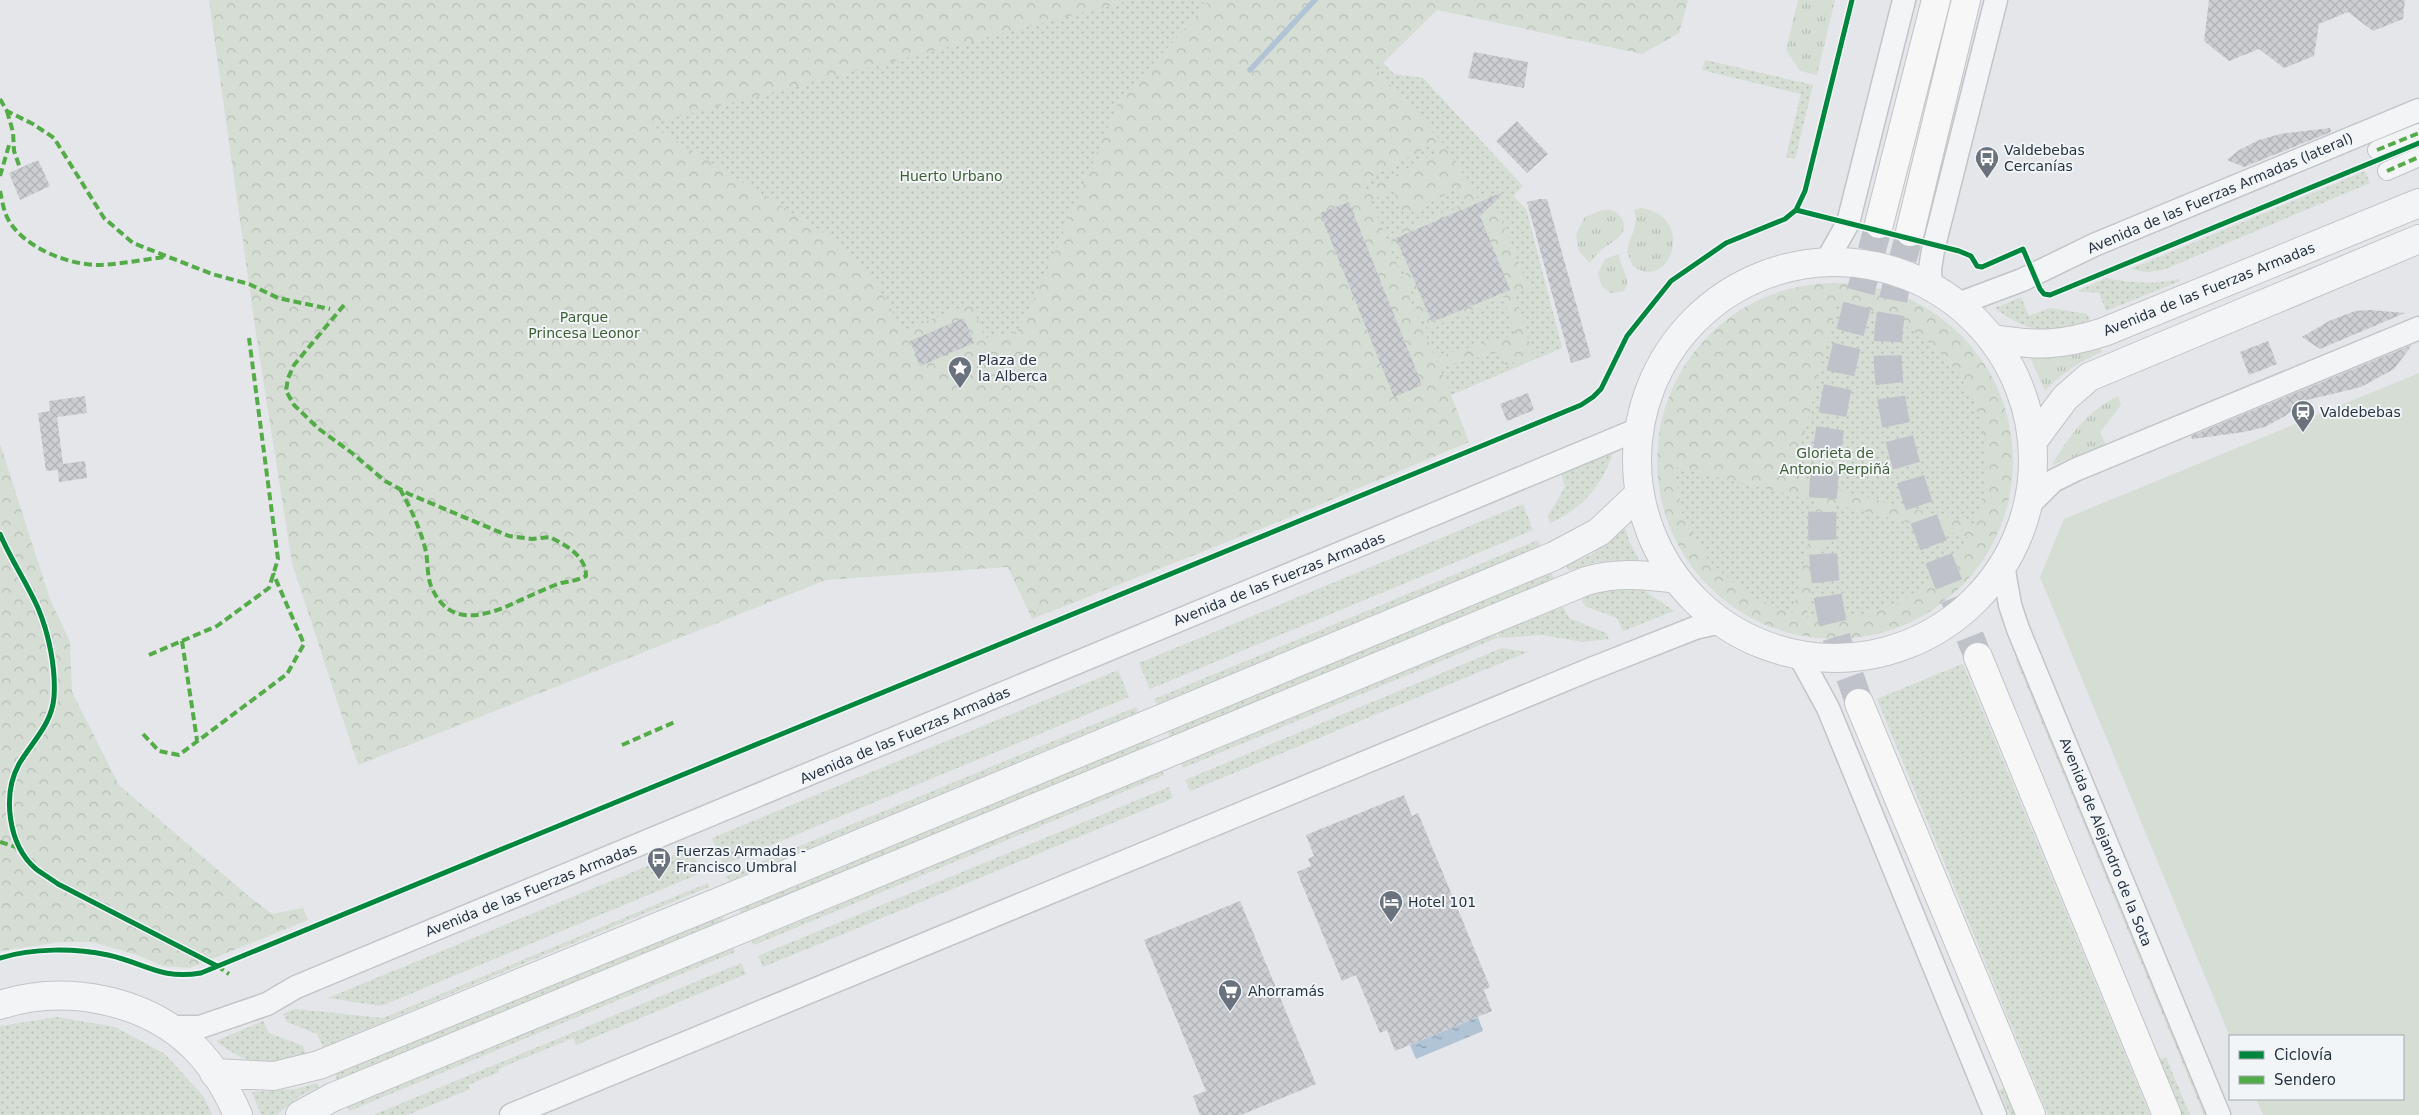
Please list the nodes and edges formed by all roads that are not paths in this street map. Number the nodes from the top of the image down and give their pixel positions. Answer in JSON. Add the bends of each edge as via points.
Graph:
{"nodes":[{"id":1,"x":1904,"y":0,"type":"edge"},
{"id":2,"x":1936,"y":0,"type":"edge"},
{"id":3,"x":1966,"y":0,"type":"edge"},
{"id":4,"x":1996,"y":0,"type":"edge"},
{"id":5,"x":2419,"y":110,"type":"edge"},
{"id":6,"x":2419,"y":133,"type":"edge"},
{"id":7,"x":2377,"y":150,"type":"dead end"},
{"id":8,"x":2419,"y":157,"type":"edge"},
{"id":9,"x":2387,"y":171,"type":"dead end"},
{"id":10,"x":2419,"y":202,"type":"edge"},
{"id":11,"x":1878,"y":224,"type":"tunnel mouth"},
{"id":12,"x":1910,"y":232,"type":"tunnel mouth"},
{"id":13,"x":2419,"y":239,"type":"edge"},
{"id":14,"x":1826,"y":262,"type":"junction"},
{"id":15,"x":1931,"y":286,"type":"junction"},
{"id":16,"x":1958,"y":304,"type":"junction"},
{"id":17,"x":2419,"y":328,"type":"edge"},
{"id":18,"x":1992,"y":339,"type":"junction"},
{"id":19,"x":1639,"y":429,"type":"junction"},
{"id":20,"x":2033,"y":442,"type":"junction"},
{"id":21,"x":1639,"y":494,"type":"junction"},
{"id":22,"x":2028,"y":506,"type":"junction"},
{"id":23,"x":2004,"y":565,"type":"junction"},
{"id":24,"x":1676,"y":579,"type":"junction"},
{"id":25,"x":1721,"y":622,"type":"junction"},
{"id":26,"x":1799,"y":655,"type":"junction"},
{"id":27,"x":1978,"y":657,"type":"tunnel mouth"},
{"id":28,"x":1860,"y":703,"type":"tunnel mouth"},
{"id":29,"x":0,"y":1005,"type":"edge"},
{"id":30,"x":168,"y":1027,"type":"junction"},
{"id":31,"x":214,"y":1073,"type":"junction"},
{"id":32,"x":238,"y":1115,"type":"edge"},
{"id":33,"x":300,"y":1115,"type":"edge"},
{"id":34,"x":511,"y":1115,"type":"edge"},
{"id":35,"x":1995,"y":1115,"type":"edge"},
{"id":36,"x":2031,"y":1115,"type":"edge"},
{"id":37,"x":2167,"y":1115,"type":"edge"},
{"id":38,"x":2219,"y":1115,"type":"edge"}],
"edges":[{"from":1,"to":14,"type":"street","via":[[1848,223]]},
{"from":2,"to":11,"type":"main road"},
{"from":3,"to":12,"type":"main road"},
{"from":4,"to":15,"type":"street","via":[[1933,250]]},
{"from":5,"to":16,"type":"street","name":"Avenida de las Fuerzas Armadas (lateral)","via":[[2094,245],[2022,280]]},
{"from":6,"to":7,"type":"street"},
{"from":8,"to":9,"type":"street"},
{"from":10,"to":18,"type":"street","name":"Avenida de las Fuerzas Armadas","via":[[2096,335],[2049,345]]},
{"from":13,"to":20,"type":"street","via":[[2089,377],[2064,398]]},
{"from":14,"to":15,"type":"street","via":[[1878,267]]},
{"from":14,"to":19,"type":"street","via":[[1772,272],[1732,291],[1708,308],[1685,331],[1662,365],[1645,404]]},
{"from":15,"to":16,"type":"street"},
{"from":16,"to":18,"type":"street"},
{"from":17,"to":22,"type":"street","via":[[2075,470],[2053,481]]},
{"from":18,"to":20,"type":"street","via":[[2005,357],[2021,391]]},
{"from":19,"to":21,"type":"street"},
{"from":19,"to":30,"type":"street","name":"Avenida de las Fuerzas Armadas","via":[[296,986],[267,1004],[200,1027]]},
{"from":20,"to":22,"type":"street"},
{"from":21,"to":24,"type":"street","via":[[1653,539]]},
{"from":21,"to":31,"type":"street","via":[[1599,532],[1554,556],[320,1065],[274,1076]]},
{"from":22,"to":23,"type":"street"},
{"from":23,"to":26,"type":"street","via":[[1969,606],[1945,625],[1911,643],[1844,658]]},
{"from":23,"to":38,"type":"street","name":"Avenida de Alejandro de la Sota","via":[[2010,605],[2018,630]]},
{"from":24,"to":25,"type":"street","via":[[1694,600]]},
{"from":24,"to":33,"type":"street","via":[[1626,574],[1586,581],[333,1097]]},
{"from":25,"to":26,"type":"street","via":[[1766,646]]},
{"from":25,"to":34,"type":"street","via":[[1695,628],[1591,669]]},
{"from":26,"to":35,"type":"street","via":[[1828,708]]},
{"from":27,"to":37,"type":"main road"},
{"from":28,"to":36,"type":"main road"},
{"from":29,"to":30,"type":"street","via":[[55,995],[95,998],[133,1009]]},
{"from":30,"to":31,"type":"street","via":[[195,1048]]},
{"from":31,"to":32,"type":"street"}]}
